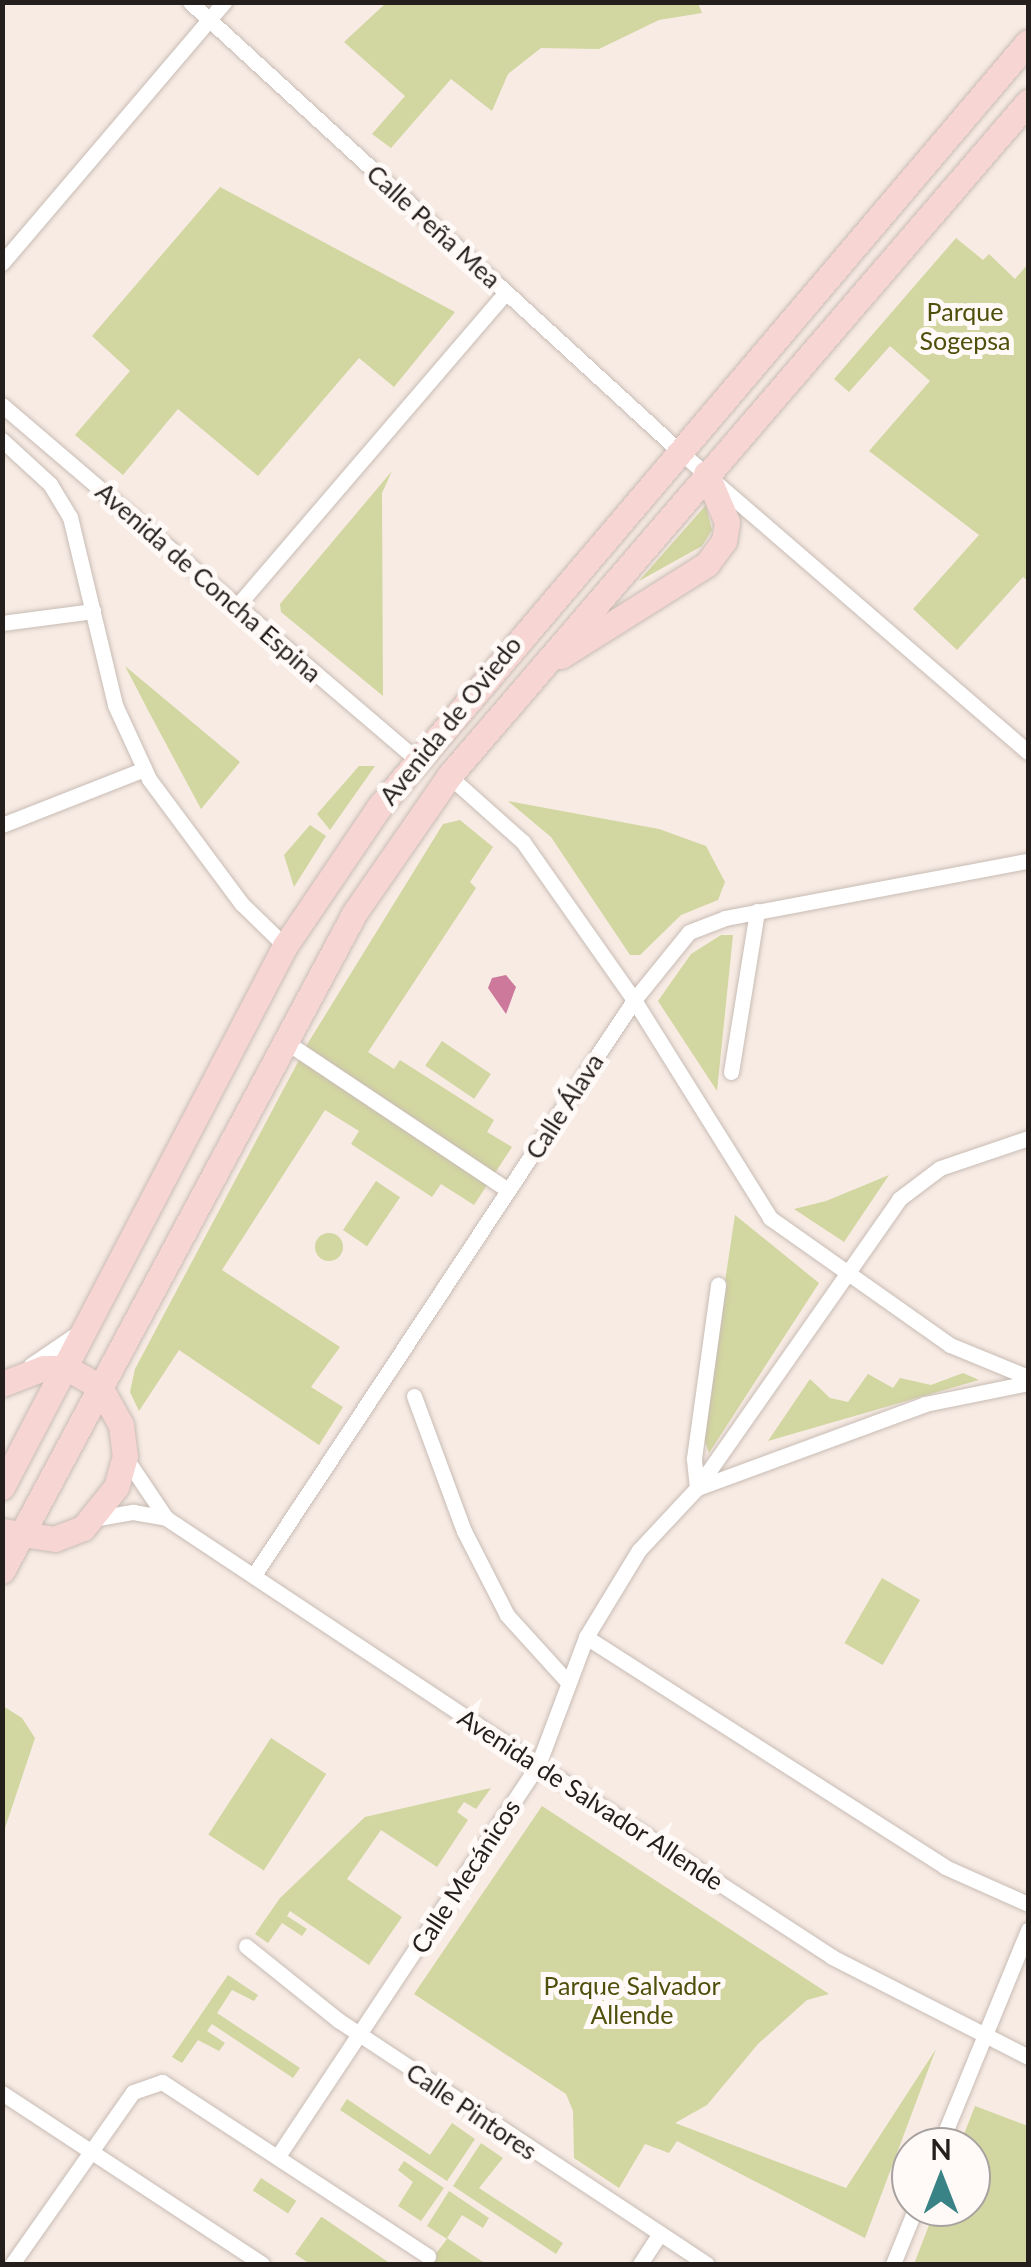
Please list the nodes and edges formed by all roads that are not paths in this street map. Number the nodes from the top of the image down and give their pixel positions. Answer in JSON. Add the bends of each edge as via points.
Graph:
{"nodes":[{"id":1,"x":190,"y":2,"type":"edge"},
{"id":2,"x":224,"y":2,"type":"edge"},
{"id":3,"x":208,"y":20,"type":"junction"},
{"id":4,"x":1028,"y":42,"type":"edge"},
{"id":5,"x":1028,"y":102,"type":"edge"},
{"id":6,"x":2,"y":263,"type":"edge"},
{"id":7,"x":506,"y":292,"type":"junction"},
{"id":8,"x":2,"y":405,"type":"edge"},
{"id":9,"x":2,"y":440,"type":"edge"},
{"id":10,"x":678,"y":450,"type":"junction"},
{"id":11,"x":706,"y":473,"type":"junction"},
{"id":12,"x":237,"y":606,"type":"junction"},
{"id":13,"x":93,"y":611,"type":"junction"},
{"id":14,"x":2,"y":622,"type":"edge"},
{"id":15,"x":536,"y":673,"type":"junction"},
{"id":16,"x":1028,"y":752,"type":"edge"},
{"id":17,"x":416,"y":760,"type":"junction"},
{"id":18,"x":144,"y":770,"type":"junction"},
{"id":19,"x":449,"y":776,"type":"junction"},
{"id":20,"x":2,"y":825,"type":"edge"},
{"id":21,"x":1028,"y":860,"type":"edge"},
{"id":22,"x":758,"y":911,"type":"junction"},
{"id":23,"x":285,"y":946,"type":"junction"},
{"id":24,"x":634,"y":1000,"type":"junction"},
{"id":25,"x":292,"y":1046,"type":"dead end"},
{"id":26,"x":731,"y":1072,"type":"dead end"},
{"id":27,"x":1028,"y":1138,"type":"edge"},
{"id":28,"x":508,"y":1190,"type":"junction"},
{"id":29,"x":850,"y":1276,"type":"junction"},
{"id":30,"x":718,"y":1284,"type":"dead end"},
{"id":31,"x":92,"y":1320,"type":"junction"},
{"id":32,"x":66,"y":1368,"type":"junction"},
{"id":33,"x":10,"y":1379,"type":"edge"},
{"id":34,"x":1028,"y":1380,"type":"edge"},
{"id":35,"x":100,"y":1386,"type":"junction"},
{"id":36,"x":414,"y":1396,"type":"dead end"},
{"id":37,"x":125,"y":1456,"type":"junction"},
{"id":38,"x":2,"y":1486,"type":"edge"},
{"id":39,"x":696,"y":1488,"type":"junction"},
{"id":40,"x":98,"y":1518,"type":"junction"},
{"id":41,"x":166,"y":1518,"type":"junction"},
{"id":42,"x":12,"y":1534,"type":"edge"},
{"id":43,"x":54,"y":1539,"type":"junction"},
{"id":44,"x":2,"y":1572,"type":"edge"},
{"id":45,"x":254,"y":1575,"type":"junction"},
{"id":46,"x":586,"y":1636,"type":"junction"},
{"id":47,"x":566,"y":1680,"type":"junction"},
{"id":48,"x":538,"y":1765,"type":"junction"},
{"id":49,"x":1028,"y":1904,"type":"edge"},
{"id":50,"x":1028,"y":1930,"type":"edge"},
{"id":51,"x":246,"y":1946,"type":"dead end"},
{"id":52,"x":358,"y":2034,"type":"junction"},
{"id":53,"x":984,"y":2039,"type":"junction"},
{"id":54,"x":1028,"y":2057,"type":"edge"},
{"id":55,"x":2,"y":2093,"type":"edge"},
{"id":56,"x":947,"y":2127,"type":"edge"},
{"id":57,"x":92,"y":2150,"type":"junction"},
{"id":58,"x":278,"y":2156,"type":"junction"},
{"id":59,"x":908,"y":2227,"type":"edge"},
{"id":60,"x":658,"y":2236,"type":"junction"},
{"id":61,"x":428,"y":2256,"type":"dead end"},
{"id":62,"x":12,"y":2264,"type":"edge"},
{"id":63,"x":262,"y":2264,"type":"edge"},
{"id":64,"x":640,"y":2264,"type":"edge"},
{"id":65,"x":707,"y":2264,"type":"edge"},
{"id":66,"x":893,"y":2264,"type":"edge"}],
"edges":[{"from":1,"to":3,"type":"street","name":"Calle Peña Mea"},
{"from":2,"to":3,"type":"street"},
{"from":3,"to":6,"type":"street"},
{"from":3,"to":7,"type":"street","name":"Calle Peña Mea"},
{"from":4,"to":10,"type":"main road","name":"Avenida de Oviedo"},
{"from":5,"to":11,"type":"main road","name":"Avenida de Oviedo"},
{"from":7,"to":10,"type":"street","name":"Calle Peña Mea"},
{"from":7,"to":12,"type":"street"},
{"from":8,"to":12,"type":"street","name":"Avenida de Concha Espina"},
{"from":9,"to":13,"type":"street","via":[[60,497]]},
{"from":10,"to":11,"type":"street","name":"Calle Peña Mea"},
{"from":10,"to":17,"type":"main road","name":"Avenida de Oviedo"},
{"from":11,"to":15,"type":"main road","name":"Avenida de Oviedo"},
{"from":11,"to":15,"type":"main road","name":"Avenida de Oviedo","via":[[727,522],[724,541],[708,564]]},
{"from":11,"to":16,"type":"street","name":"Calle Peña Mea"},
{"from":12,"to":17,"type":"street","name":"Avenida de Concha Espina"},
{"from":13,"to":14,"type":"street"},
{"from":13,"to":18,"type":"street","via":[[115,704]]},
{"from":15,"to":19,"type":"main road","name":"Avenida de Oviedo"},
{"from":17,"to":23,"type":"main road","name":"Avenida de Oviedo"},
{"from":18,"to":20,"type":"street"},
{"from":18,"to":23,"type":"street","via":[[242,904]]},
{"from":19,"to":24,"type":"street","via":[[523,842]]},
{"from":19,"to":35,"type":"main road","name":"Avenida de Oviedo","via":[[355,912]]},
{"from":21,"to":22,"type":"street","name":"Calle Álava"},
{"from":22,"to":24,"type":"street","name":"Calle Álava","via":[[689,932]]},
{"from":22,"to":26,"type":"street"},
{"from":23,"to":31,"type":"main road","name":"Avenida de Oviedo"},
{"from":24,"to":28,"type":"street","name":"Calle Álava"},
{"from":24,"to":29,"type":"street","via":[[770,1218]]},
{"from":25,"to":28,"type":"street"},
{"from":27,"to":29,"type":"street","name":"Calle Mecánicos","via":[[921,1178],[898,1200]]},
{"from":28,"to":45,"type":"street","name":"Calle Álava"},
{"from":29,"to":34,"type":"street","via":[[950,1345]]},
{"from":29,"to":39,"type":"street","name":"Calle Mecánicos"},
{"from":30,"to":39,"type":"street","via":[[694,1458]]},
{"from":31,"to":32,"type":"main road","name":"Avenida de Oviedo"},
{"from":31,"to":33,"type":"street"},
{"from":32,"to":33,"type":"main road"},
{"from":32,"to":35,"type":"main road"},
{"from":32,"to":38,"type":"main road","name":"Avenida de Oviedo"},
{"from":34,"to":39,"type":"street","via":[[924,1404]]},
{"from":35,"to":37,"type":"main road","via":[[121,1425]]},
{"from":35,"to":42,"type":"main road","name":"Avenida de Oviedo","via":[[36,1507]]},
{"from":36,"to":47,"type":"street","via":[[464,1531],[507,1615]]},
{"from":37,"to":40,"type":"main road"},
{"from":37,"to":41,"type":"street","name":"Avenida de Salvador Allende"},
{"from":39,"to":46,"type":"street","name":"Calle Mecánicos","via":[[639,1550]]},
{"from":40,"to":41,"type":"street","name":"Avenida de Salvador Allende","via":[[133,1512]]},
{"from":40,"to":43,"type":"main road"},
{"from":41,"to":45,"type":"street","name":"Avenida de Salvador Allende"},
{"from":42,"to":43,"type":"main road"},
{"from":42,"to":44,"type":"main road","name":"Avenida de Oviedo"},
{"from":43,"to":44,"type":"main road"},
{"from":45,"to":48,"type":"street","name":"Avenida de Salvador Allende"},
{"from":46,"to":47,"type":"street","name":"Calle Mecánicos"},
{"from":46,"to":49,"type":"street","via":[[946,1866]]},
{"from":47,"to":48,"type":"street","name":"Calle Mecánicos"},
{"from":48,"to":52,"type":"street","name":"Calle Mecánicos"},
{"from":48,"to":53,"type":"street","name":"Avenida de Salvador Allende","via":[[832,1957]]},
{"from":50,"to":53,"type":"street"},
{"from":51,"to":52,"type":"street","name":"Calle Pintores"},
{"from":52,"to":58,"type":"street","name":"Calle Mecánicos"},
{"from":52,"to":60,"type":"street","name":"Calle Pintores"},
{"from":53,"to":54,"type":"street","name":"Avenida de Salvador Allende"},
{"from":53,"to":56,"type":"street"},
{"from":55,"to":57,"type":"street"},
{"from":57,"to":58,"type":"street","via":[[133,2092],[162,2082]]},
{"from":57,"to":62,"type":"street"},
{"from":57,"to":63,"type":"street"},
{"from":58,"to":61,"type":"street"},
{"from":59,"to":66,"type":"street"},
{"from":60,"to":64,"type":"street"},
{"from":60,"to":65,"type":"street","name":"Calle Pintores"}]}
